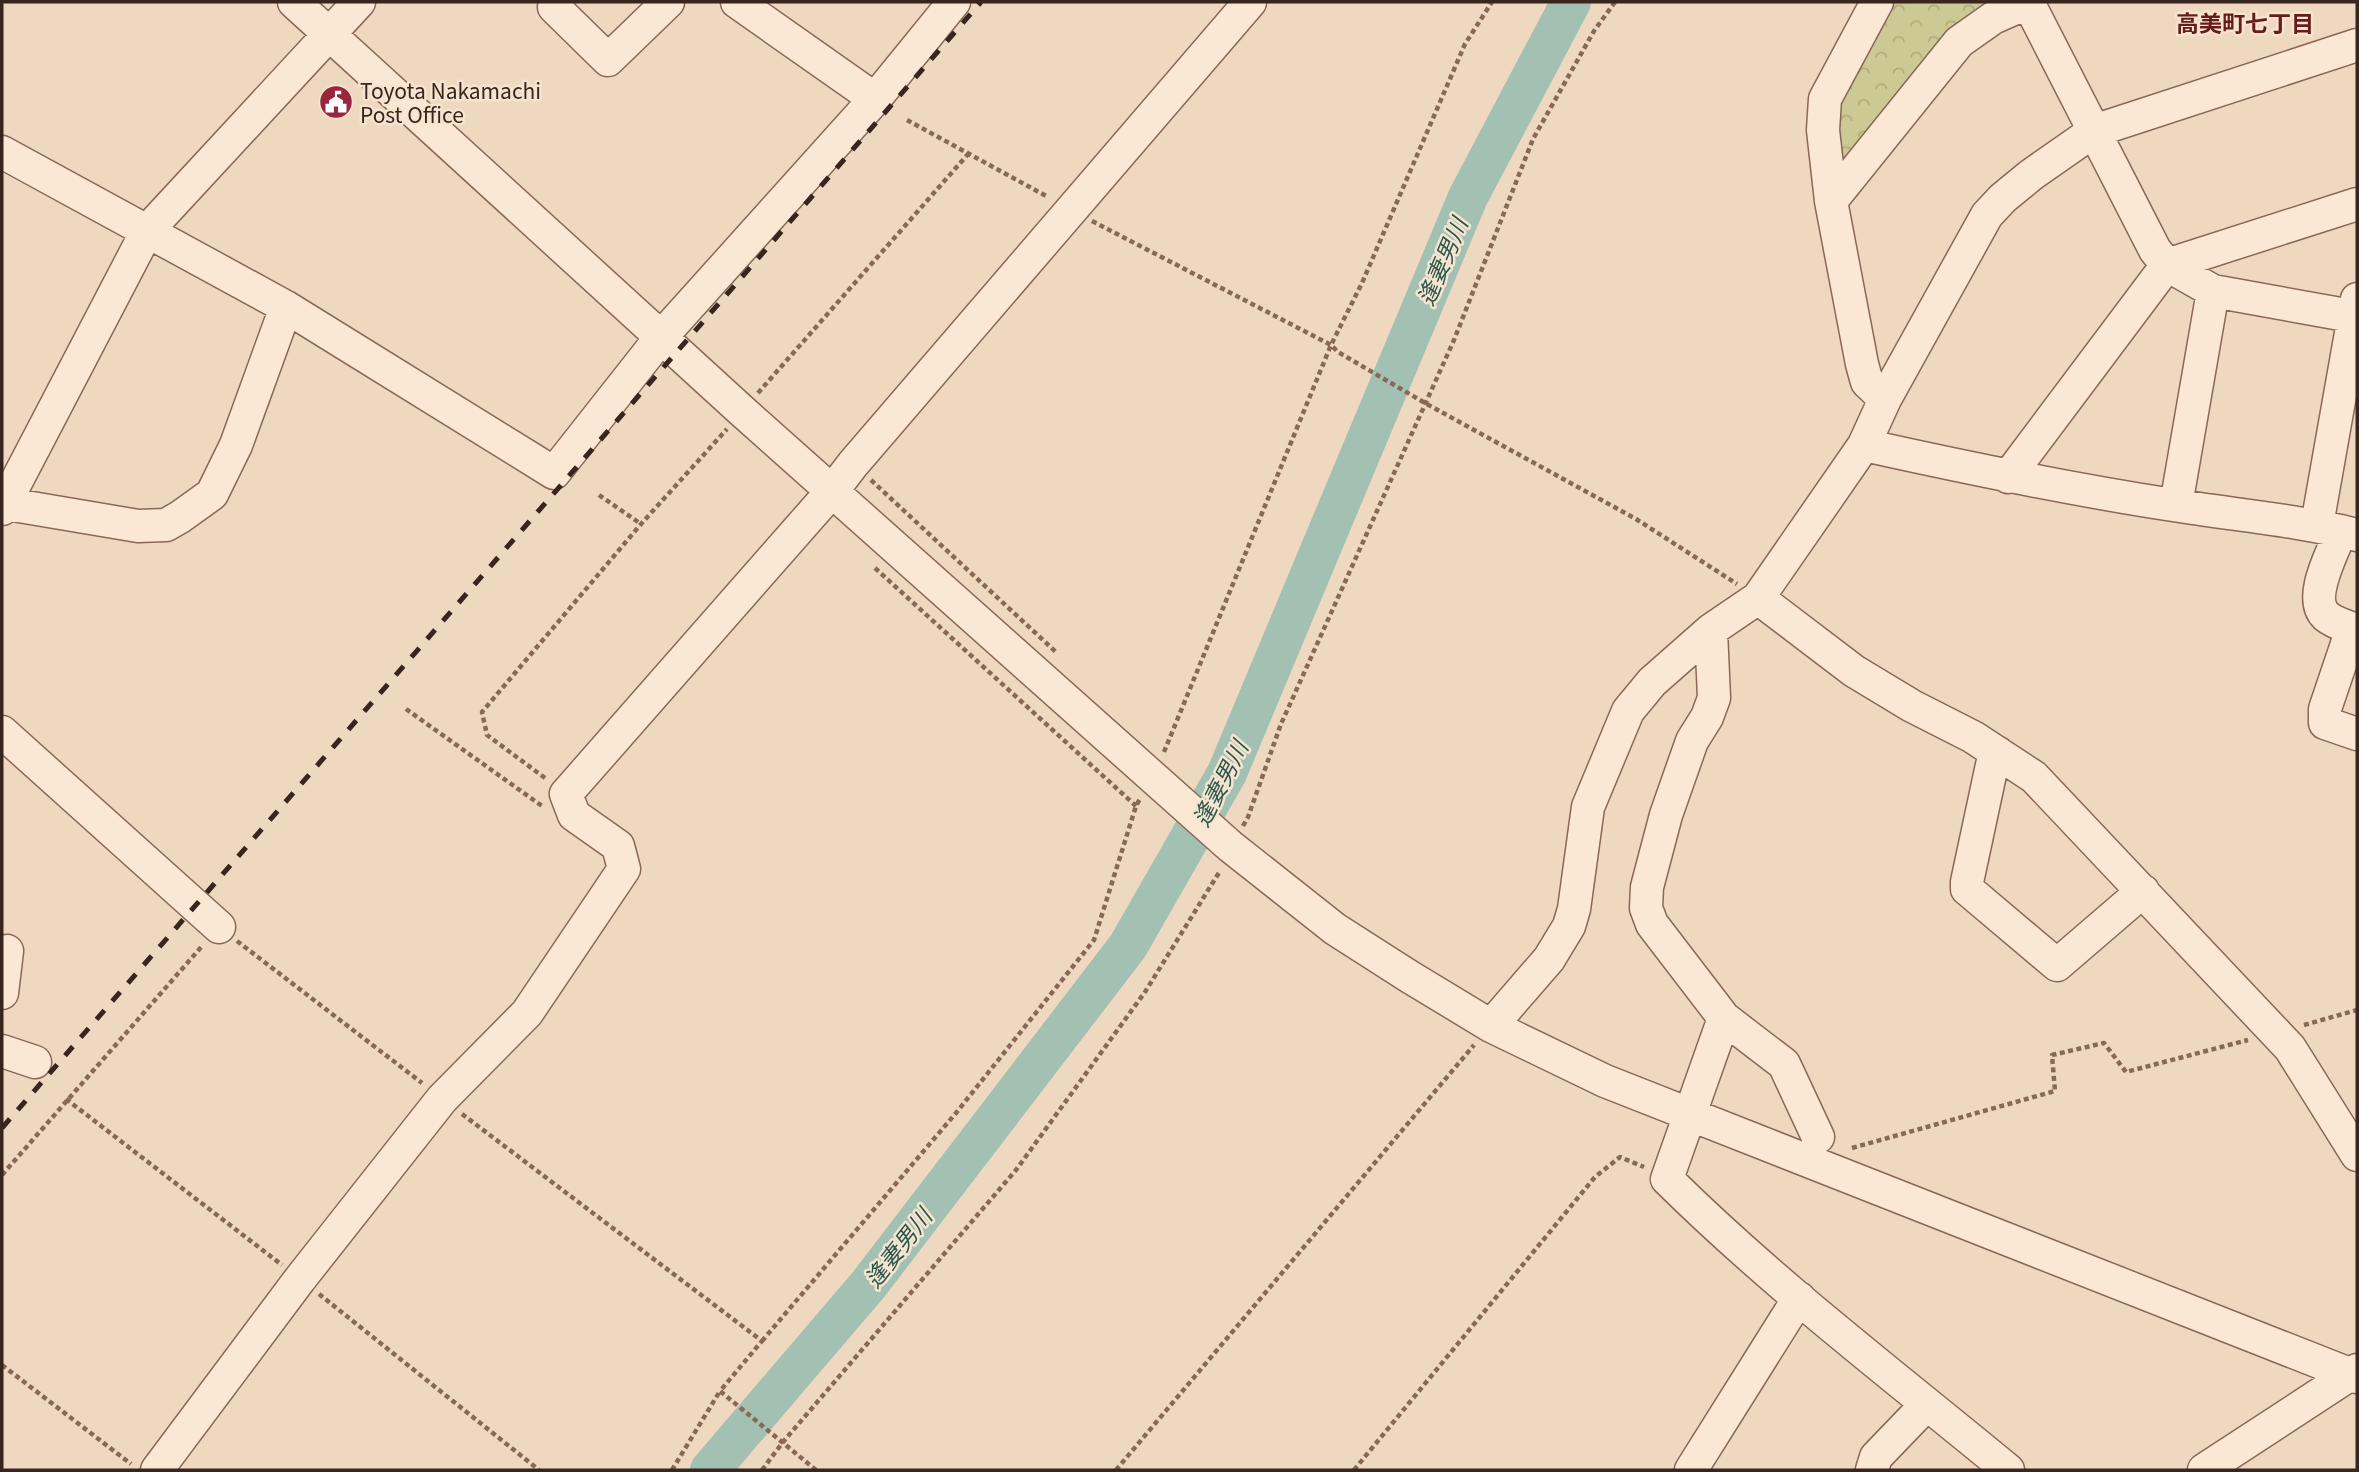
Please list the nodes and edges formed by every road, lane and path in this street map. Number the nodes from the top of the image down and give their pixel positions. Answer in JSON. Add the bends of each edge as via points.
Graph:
{"nodes":[{"id":1,"x":295,"y":2,"type":"edge"},
{"id":2,"x":359,"y":2,"type":"edge"},
{"id":3,"x":668,"y":2,"type":"edge"},
{"id":4,"x":737,"y":2,"type":"edge"},
{"id":5,"x":954,"y":2,"type":"edge"},
{"id":6,"x":1250,"y":2,"type":"edge"},
{"id":7,"x":1492,"y":2,"type":"edge"},
{"id":8,"x":1615,"y":2,"type":"edge"},
{"id":9,"x":1877,"y":2,"type":"edge"},
{"id":10,"x":2028,"y":2,"type":"edge"},
{"id":11,"x":555,"y":6,"type":"dead end"},
{"id":12,"x":331,"y":34,"type":"junction"},
{"id":13,"x":2357,"y":45,"type":"edge"},
{"id":14,"x":875,"y":99,"type":"junction"},
{"id":15,"x":907,"y":120,"type":"dead end"},
{"id":16,"x":2094,"y":131,"type":"junction"},
{"id":17,"x":2,"y":152,"type":"edge"},
{"id":18,"x":969,"y":153,"type":"junction"},
{"id":19,"x":1831,"y":201,"type":"junction"},
{"id":20,"x":2357,"y":204,"type":"edge"},
{"id":21,"x":1070,"y":209,"type":"junction"},
{"id":22,"x":147,"y":231,"type":"junction"},
{"id":23,"x":2167,"y":265,"type":"junction"},
{"id":24,"x":2213,"y":291,"type":"junction"},
{"id":25,"x":286,"y":307,"type":"junction"},
{"id":26,"x":2356,"y":311,"type":"edge"},
{"id":27,"x":663,"y":336,"type":"junction"},
{"id":28,"x":1331,"y":345,"type":"junction"},
{"id":29,"x":1885,"y":399,"type":"junction"},
{"id":30,"x":1426,"y":403,"type":"junction"},
{"id":31,"x":742,"y":411,"type":"junction"},
{"id":32,"x":1864,"y":445,"type":"junction"},
{"id":33,"x":853,"y":464,"type":"junction"},
{"id":34,"x":2008,"y":477,"type":"junction"},
{"id":35,"x":833,"y":490,"type":"junction"},
{"id":36,"x":599,"y":495,"type":"dead end"},
{"id":37,"x":2176,"y":505,"type":"junction"},
{"id":38,"x":2,"y":506,"type":"edge"},
{"id":39,"x":641,"y":524,"type":"junction"},
{"id":40,"x":2338,"y":530,"type":"edge"},
{"id":41,"x":879,"y":531,"type":"junction"},
{"id":42,"x":1758,"y":598,"type":"junction"},
{"id":43,"x":2355,"y":630,"type":"edge"},
{"id":44,"x":1711,"y":631,"type":"junction"},
{"id":45,"x":1065,"y":660,"type":"dead end"},
{"id":46,"x":406,"y":709,"type":"dead end"},
{"id":47,"x":2,"y":732,"type":"edge"},
{"id":48,"x":2357,"y":734,"type":"edge"},
{"id":49,"x":1998,"y":753,"type":"junction"},
{"id":50,"x":1160,"y":783,"type":"junction"},
{"id":51,"x":570,"y":805,"type":"junction"},
{"id":52,"x":1136,"y":806,"type":"junction"},
{"id":53,"x":1230,"y":846,"type":"junction"},
{"id":54,"x":2143,"y":891,"type":"junction"},
{"id":55,"x":219,"y":927,"type":"junction"},
{"id":56,"x":7,"y":951,"type":"dead end"},
{"id":57,"x":2,"y":993,"type":"edge"},
{"id":58,"x":2357,"y":1010,"type":"edge"},
{"id":59,"x":1724,"y":1018,"type":"junction"},
{"id":60,"x":1491,"y":1026,"type":"junction"},
{"id":61,"x":2274,"y":1033,"type":"junction"},
{"id":62,"x":2,"y":1051,"type":"edge"},
{"id":63,"x":35,"y":1062,"type":"dead end"},
{"id":64,"x":66,"y":1099,"type":"junction"},
{"id":65,"x":442,"y":1099,"type":"junction"},
{"id":66,"x":1688,"y":1115,"type":"junction"},
{"id":67,"x":1818,"y":1137,"type":"joint"},
{"id":68,"x":2357,"y":1155,"type":"edge"},
{"id":69,"x":2,"y":1175,"type":"edge"},
{"id":70,"x":1667,"y":1179,"type":"junction"},
{"id":71,"x":300,"y":1279,"type":"junction"},
{"id":72,"x":1799,"y":1298,"type":"junction"},
{"id":73,"x":762,"y":1341,"type":"junction"},
{"id":74,"x":2,"y":1365,"type":"edge"},
{"id":75,"x":2355,"y":1373,"type":"edge"},
{"id":76,"x":720,"y":1391,"type":"junction"},
{"id":77,"x":1927,"y":1404,"type":"junction"},
{"id":78,"x":783,"y":1442,"type":"junction"},
{"id":79,"x":139,"y":1470,"type":"edge"},
{"id":80,"x":157,"y":1470,"type":"edge"},
{"id":81,"x":538,"y":1470,"type":"edge"},
{"id":82,"x":672,"y":1470,"type":"edge"},
{"id":83,"x":762,"y":1470,"type":"edge"},
{"id":84,"x":816,"y":1470,"type":"edge"},
{"id":85,"x":1116,"y":1470,"type":"edge"},
{"id":86,"x":1354,"y":1470,"type":"edge"},
{"id":87,"x":1691,"y":1470,"type":"edge"},
{"id":88,"x":1872,"y":1470,"type":"edge"},
{"id":89,"x":2008,"y":1470,"type":"edge"},
{"id":90,"x":2204,"y":1470,"type":"edge"}],
"edges":[{"from":1,"to":12,"type":"street"},
{"from":2,"to":12,"type":"street"},
{"from":3,"to":11,"type":"street","via":[[608,60]]},
{"from":4,"to":14,"type":"street"},
{"from":5,"to":14,"type":"street"},
{"from":6,"to":21,"type":"street"},
{"from":7,"to":28,"type":"path","via":[[1465,44]]},
{"from":8,"to":30,"type":"path","via":[[1533,139]]},
{"from":9,"to":19,"type":"street","via":[[1825,99],[1823,130]]},
{"from":10,"to":16,"type":"street"},
{"from":10,"to":19,"type":"street","via":[[1993,18],[1959,43]]},
{"from":12,"to":22,"type":"street"},
{"from":12,"to":27,"type":"street"},
{"from":13,"to":16,"type":"street"},
{"from":14,"to":27,"type":"street"},
{"from":15,"to":18,"type":"path"},
{"from":16,"to":23,"type":"street"},
{"from":16,"to":29,"type":"street","via":[[2031,175],[1987,215]]},
{"from":17,"to":22,"type":"street"},
{"from":18,"to":21,"type":"path"},
{"from":18,"to":31,"type":"path"},
{"from":19,"to":29,"type":"street","via":[[1867,382]]},
{"from":20,"to":23,"type":"street"},
{"from":21,"to":28,"type":"path"},
{"from":21,"to":33,"type":"street"},
{"from":22,"to":25,"type":"street"},
{"from":22,"to":38,"type":"street"},
{"from":23,"to":24,"type":"street"},
{"from":23,"to":34,"type":"street"},
{"from":24,"to":26,"type":"street"},
{"from":24,"to":37,"type":"street"},
{"from":25,"to":27,"type":"street","via":[[554,472]]},
{"from":25,"to":38,"type":"street","via":[[236,445],[212,494],[180,517],[166,525],[138,526]]},
{"from":26,"to":40,"type":"street"},
{"from":27,"to":31,"type":"street"},
{"from":28,"to":30,"type":"path"},
{"from":28,"to":50,"type":"path","via":[[1205,656]]},
{"from":29,"to":32,"type":"street"},
{"from":30,"to":42,"type":"path","via":[[1636,519]]},
{"from":30,"to":53,"type":"path","via":[[1281,724],[1248,817]]},
{"from":31,"to":35,"type":"street"},
{"from":31,"to":39,"type":"path"},
{"from":32,"to":34,"type":"street"},
{"from":32,"to":42,"type":"street"},
{"from":33,"to":35,"type":"street"},
{"from":33,"to":45,"type":"path"},
{"from":34,"to":37,"type":"street"},
{"from":35,"to":41,"type":"street"},
{"from":35,"to":51,"type":"street"},
{"from":36,"to":39,"type":"path"},
{"from":37,"to":40,"type":"street"},
{"from":39,"to":51,"type":"path","via":[[482,712],[487,735]]},
{"from":40,"to":43,"type":"street","via":[[2317,593],[2323,613]]},
{"from":41,"to":50,"type":"street"},
{"from":41,"to":52,"type":"path","via":[[867,561]]},
{"from":42,"to":44,"type":"street"},
{"from":42,"to":49,"type":"street","via":[[1854,671]]},
{"from":43,"to":48,"type":"street","via":[[2325,709],[2325,723]]},
{"from":44,"to":59,"type":"street","via":[[1714,698],[1692,741],[1666,815],[1646,908],[1652,925]]},
{"from":44,"to":60,"type":"street","via":[[1652,682],[1628,711],[1588,807],[1569,926],[1549,959]]},
{"from":46,"to":51,"type":"path","via":[[567,823]]},
{"from":47,"to":55,"type":"street"},
{"from":49,"to":54,"type":"street","via":[[2034,777]]},
{"from":49,"to":54,"type":"street","via":[[1966,882],[1968,890],[2057,965]]},
{"from":50,"to":52,"type":"path"},
{"from":50,"to":53,"type":"street"},
{"from":51,"to":65,"type":"street","via":[[618,846],[624,869],[527,1013]]},
{"from":52,"to":73,"type":"path","via":[[1094,940],[956,1113]]},
{"from":53,"to":60,"type":"street","via":[[1335,929]]},
{"from":53,"to":78,"type":"path","via":[[1217,879],[1144,992],[1016,1171]]},
{"from":54,"to":61,"type":"street"},
{"from":55,"to":64,"type":"path"},
{"from":55,"to":65,"type":"path"},
{"from":56,"to":57,"type":"street"},
{"from":58,"to":61,"type":"path"},
{"from":59,"to":66,"type":"street"},
{"from":59,"to":67,"type":"street","via":[[1784,1064]]},
{"from":60,"to":66,"type":"street"},
{"from":60,"to":85,"type":"path"},
{"from":61,"to":67,"type":"path","via":[[2126,1072],[2104,1043],[2052,1055],[2055,1091],[1854,1149]]},
{"from":61,"to":68,"type":"street","via":[[2290,1048]]},
{"from":62,"to":63,"type":"street"},
{"from":64,"to":69,"type":"path"},
{"from":64,"to":71,"type":"path"},
{"from":65,"to":71,"type":"street"},
{"from":65,"to":73,"type":"path"},
{"from":66,"to":70,"type":"street"},
{"from":66,"to":75,"type":"street"},
{"from":70,"to":72,"type":"street"},
{"from":70,"to":86,"type":"path","via":[[1620,1157],[1595,1177]]},
{"from":71,"to":80,"type":"street"},
{"from":71,"to":81,"type":"path"},
{"from":72,"to":77,"type":"street"},
{"from":72,"to":87,"type":"street"},
{"from":73,"to":76,"type":"path"},
{"from":74,"to":79,"type":"path"},
{"from":75,"to":90,"type":"street"},
{"from":76,"to":78,"type":"path"},
{"from":76,"to":82,"type":"path"},
{"from":77,"to":88,"type":"street","via":[[1875,1457]]},
{"from":77,"to":89,"type":"street"},
{"from":78,"to":83,"type":"path"},
{"from":78,"to":84,"type":"path"}]}
